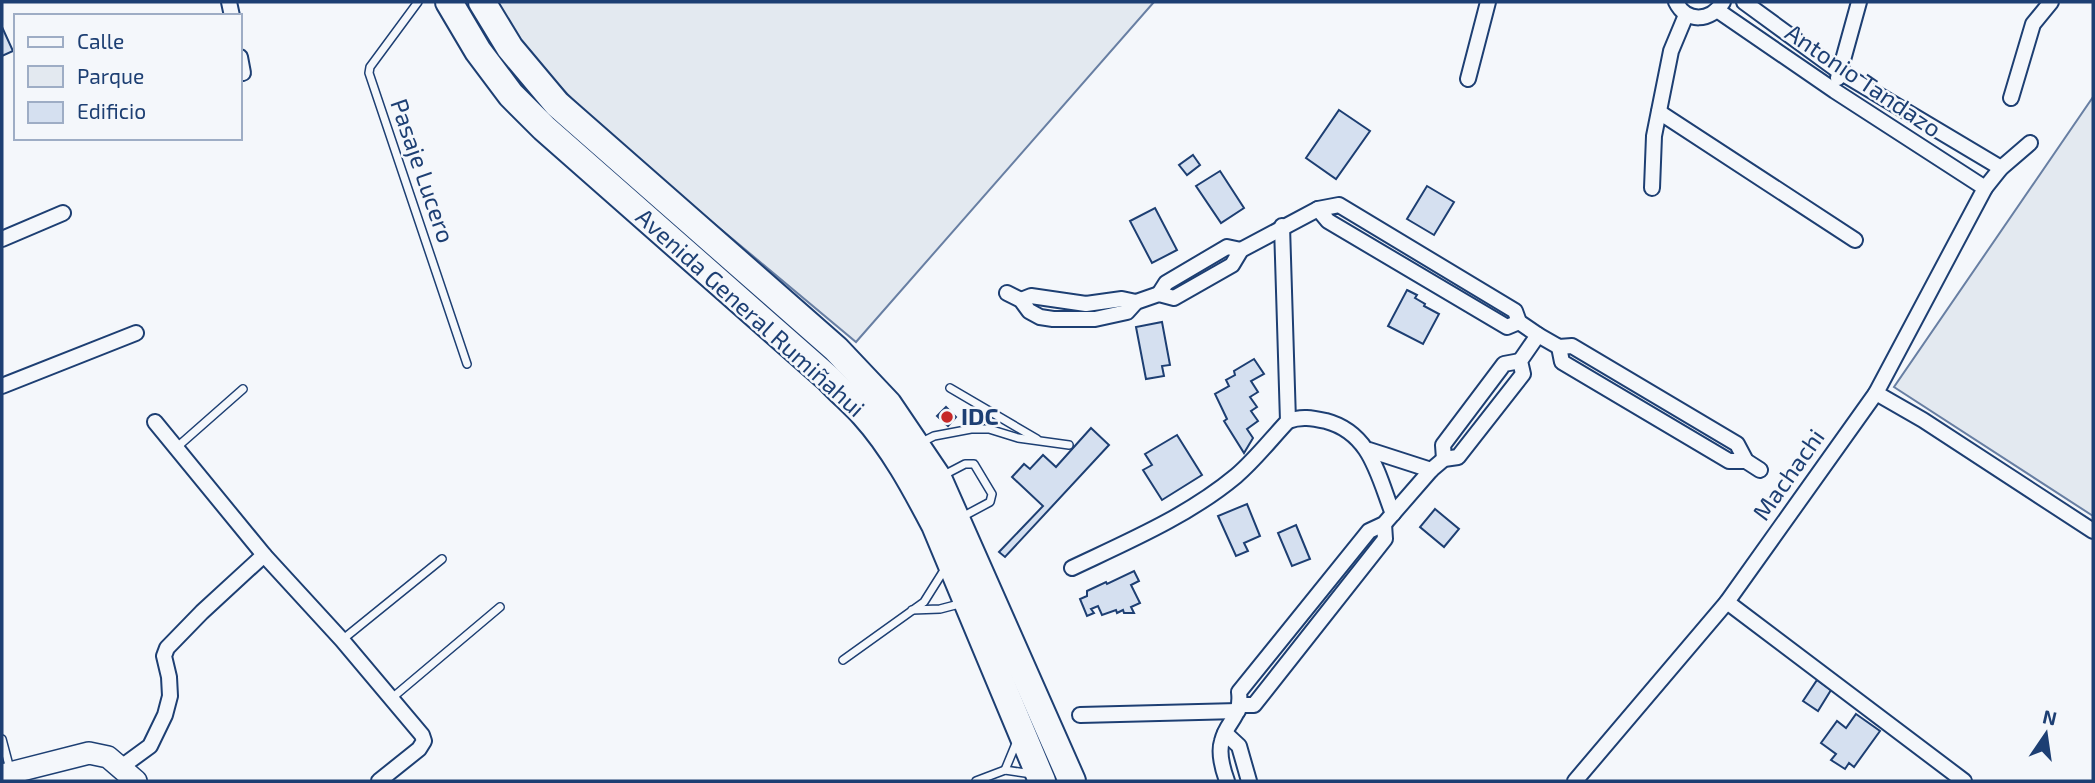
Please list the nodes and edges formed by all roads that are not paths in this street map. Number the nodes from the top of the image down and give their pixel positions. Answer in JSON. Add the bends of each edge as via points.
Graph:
{"nodes":[{"id":1,"x":418,"y":2,"type":"edge"},
{"id":2,"x":449,"y":2,"type":"edge"},
{"id":3,"x":482,"y":2,"type":"edge"},
{"id":4,"x":1488,"y":2,"type":"edge"},
{"id":5,"x":1676,"y":2,"type":"edge"},
{"id":6,"x":1744,"y":2,"type":"edge"},
{"id":7,"x":1859,"y":2,"type":"edge"},
{"id":8,"x":2052,"y":2,"type":"edge"},
{"id":9,"x":1720,"y":6,"type":"edge"},
{"id":10,"x":1686,"y":15,"type":"junction"},
{"id":11,"x":242,"y":68,"type":"edge"},
{"id":12,"x":1840,"y":72,"type":"junction"},
{"id":13,"x":243,"y":73,"type":"dead end"},
{"id":14,"x":1468,"y":79,"type":"dead end"},
{"id":15,"x":1835,"y":92,"type":"junction"},
{"id":16,"x":2011,"y":98,"type":"dead end"},
{"id":17,"x":1659,"y":112,"type":"junction"},
{"id":18,"x":1958,"y":141,"type":"junction"},
{"id":19,"x":2030,"y":143,"type":"dead end"},
{"id":20,"x":1946,"y":163,"type":"junction"},
{"id":21,"x":2001,"y":168,"type":"junction"},
{"id":22,"x":1652,"y":188,"type":"dead end"},
{"id":23,"x":1985,"y":188,"type":"junction"},
{"id":24,"x":64,"y":213,"type":"dead end"},
{"id":25,"x":1282,"y":226,"type":"junction"},
{"id":26,"x":2,"y":239,"type":"edge"},
{"id":27,"x":1855,"y":240,"type":"dead end"},
{"id":28,"x":1007,"y":293,"type":"dead end"},
{"id":29,"x":136,"y":333,"type":"dead end"},
{"id":30,"x":1538,"y":335,"type":"junction"},
{"id":31,"x":467,"y":364,"type":"dead end"},
{"id":32,"x":2,"y":386,"type":"edge"},
{"id":33,"x":950,"y":388,"type":"dead end"},
{"id":34,"x":243,"y":389,"type":"dead end"},
{"id":35,"x":1876,"y":393,"type":"junction"},
{"id":36,"x":1288,"y":421,"type":"junction"},
{"id":37,"x":155,"y":422,"type":"dead end"},
{"id":38,"x":1042,"y":442,"type":"junction"},
{"id":39,"x":916,"y":444,"type":"junction"},
{"id":40,"x":1069,"y":445,"type":"dead end"},
{"id":41,"x":176,"y":448,"type":"junction"},
{"id":42,"x":1369,"y":450,"type":"junction"},
{"id":43,"x":1431,"y":470,"type":"junction"},
{"id":44,"x":1760,"y":470,"type":"dead end"},
{"id":45,"x":938,"y":478,"type":"junction"},
{"id":46,"x":957,"y":519,"type":"junction"},
{"id":47,"x":1388,"y":519,"type":"junction"},
{"id":48,"x":2093,"y":531,"type":"edge"},
{"id":49,"x":264,"y":555,"type":"junction"},
{"id":50,"x":442,"y":558,"type":"dead end"},
{"id":51,"x":950,"y":560,"type":"junction"},
{"id":52,"x":1072,"y":568,"type":"dead end"},
{"id":53,"x":1727,"y":602,"type":"junction"},
{"id":54,"x":968,"y":603,"type":"junction"},
{"id":55,"x":500,"y":607,"type":"dead end"},
{"id":56,"x":912,"y":611,"type":"junction"},
{"id":57,"x":342,"y":640,"type":"junction"},
{"id":58,"x":843,"y":660,"type":"dead end"},
{"id":59,"x":392,"y":698,"type":"junction"},
{"id":60,"x":1239,"y":708,"type":"junction"},
{"id":61,"x":1080,"y":715,"type":"dead end"},
{"id":62,"x":1021,"y":731,"type":"junction"},
{"id":63,"x":1225,"y":733,"type":"junction"},
{"id":64,"x":2,"y":740,"type":"edge"},
{"id":65,"x":1005,"y":770,"type":"junction"},
{"id":66,"x":6,"y":773,"type":"edge"},
{"id":67,"x":128,"y":775,"type":"edge"},
{"id":68,"x":1041,"y":778,"type":"edge"},
{"id":69,"x":1583,"y":778,"type":"edge"},
{"id":70,"x":1072,"y":780,"type":"edge"},
{"id":71,"x":379,"y":781,"type":"edge"},
{"id":72,"x":976,"y":781,"type":"edge"},
{"id":73,"x":1227,"y":781,"type":"edge"},
{"id":74,"x":1249,"y":781,"type":"edge"},
{"id":75,"x":1964,"y":781,"type":"edge"}],
"edges":[{"from":1,"to":31,"type":"lane","name":"Pasaje Lucero","via":[[369,73]]},
{"from":2,"to":51,"type":"highway","name":"Avenida General Rumiñahui","via":[[478,51],[544,128],[864,414],[917,492]]},
{"from":3,"to":39,"type":"highway","name":"Avenida General Rumiñahui","via":[[510,48],[557,104],[836,349],[888,404]]},
{"from":4,"to":14,"type":"street"},
{"from":5,"to":10,"type":"street"},
{"from":6,"to":12,"type":"street","name":"Antonio Tandazo"},
{"from":7,"to":12,"type":"street"},
{"from":8,"to":16,"type":"street","via":[[2033,24]]},
{"from":9,"to":10,"type":"street","name":"Antonio Tandazo","via":[[1703,18]]},
{"from":9,"to":15,"type":"street","name":"Antonio Tandazo"},
{"from":10,"to":17,"type":"street","via":[[1671,51]]},
{"from":11,"to":13,"type":"street"},
{"from":12,"to":15,"type":"street"},
{"from":12,"to":18,"type":"street","name":"Antonio Tandazo"},
{"from":15,"to":20,"type":"street","name":"Antonio Tandazo"},
{"from":17,"to":22,"type":"street"},
{"from":17,"to":27,"type":"street"},
{"from":18,"to":20,"type":"street"},
{"from":18,"to":21,"type":"street","name":"Antonio Tandazo"},
{"from":19,"to":21,"type":"street","name":"Machachi"},
{"from":20,"to":23,"type":"street","name":"Antonio Tandazo"},
{"from":21,"to":23,"type":"street","name":"Machachi"},
{"from":23,"to":35,"type":"street","name":"Machachi"},
{"from":24,"to":26,"type":"street"},
{"from":25,"to":28,"type":"street","via":[[1241,250],[1232,265],[1174,298],[1158,294],[1136,302],[1122,299],[1086,304],[1031,296],[1021,300]]},
{"from":25,"to":30,"type":"street","via":[[1318,209],[1328,221],[1507,327],[1519,322]]},
{"from":25,"to":36,"type":"street"},
{"from":29,"to":32,"type":"street"},
{"from":30,"to":43,"type":"street","via":[[1520,361],[1504,364],[1443,445],[1444,460]]},
{"from":30,"to":44,"type":"street","via":[[1559,347],[1562,362],[1730,461],[1746,461]]},
{"from":33,"to":38,"type":"lane"},
{"from":34,"to":41,"type":"lane"},
{"from":35,"to":48,"type":"street"},
{"from":35,"to":53,"type":"street","name":"Machachi"},
{"from":36,"to":42,"type":"street","via":[[1306,417],[1336,424]]},
{"from":36,"to":52,"type":"street","via":[[1237,475],[1193,506]]},
{"from":37,"to":41,"type":"street"},
{"from":38,"to":39,"type":"lane","via":[[971,429]]},
{"from":38,"to":40,"type":"lane"},
{"from":39,"to":45,"type":"highway","name":"Avenida General Rumiñahui"},
{"from":41,"to":49,"type":"street"},
{"from":42,"to":43,"type":"street"},
{"from":42,"to":47,"type":"street"},
{"from":43,"to":47,"type":"street"},
{"from":45,"to":46,"type":"highway","name":"Avenida General Rumiñahui"},
{"from":45,"to":46,"type":"lane","via":[[974,464],[992,494],[990,502]]},
{"from":46,"to":70,"type":"highway","name":"Avenida General Rumiñahui"},
{"from":47,"to":60,"type":"street","via":[[1369,531],[1239,692]]},
{"from":49,"to":57,"type":"street"},
{"from":49,"to":67,"type":"street","via":[[167,648],[170,696],[165,715],[150,746]]},
{"from":50,"to":57,"type":"lane"},
{"from":51,"to":54,"type":"highway","name":"Avenida General Rumiñahui"},
{"from":51,"to":56,"type":"lane","via":[[929,597]]},
{"from":53,"to":69,"type":"street","name":"Machachi"},
{"from":53,"to":75,"type":"street"},
{"from":54,"to":56,"type":"lane"},
{"from":54,"to":62,"type":"highway","name":"Avenida General Rumiñahui"},
{"from":55,"to":59,"type":"lane"},
{"from":56,"to":58,"type":"lane"},
{"from":57,"to":59,"type":"street"},
{"from":59,"to":71,"type":"street","via":[[424,739],[419,749]]},
{"from":60,"to":61,"type":"street"},
{"from":60,"to":63,"type":"street"},
{"from":62,"to":65,"type":"lane"},
{"from":62,"to":68,"type":"highway","name":"Avenida General Rumiñahui"},
{"from":63,"to":73,"type":"street","via":[[1221,748]]},
{"from":63,"to":74,"type":"street","via":[[1239,746]]},
{"from":64,"to":66,"type":"lane"},
{"from":65,"to":68,"type":"lane"},
{"from":65,"to":72,"type":"lane"},
{"from":66,"to":67,"type":"street","via":[[89,753],[108,757]]}]}
